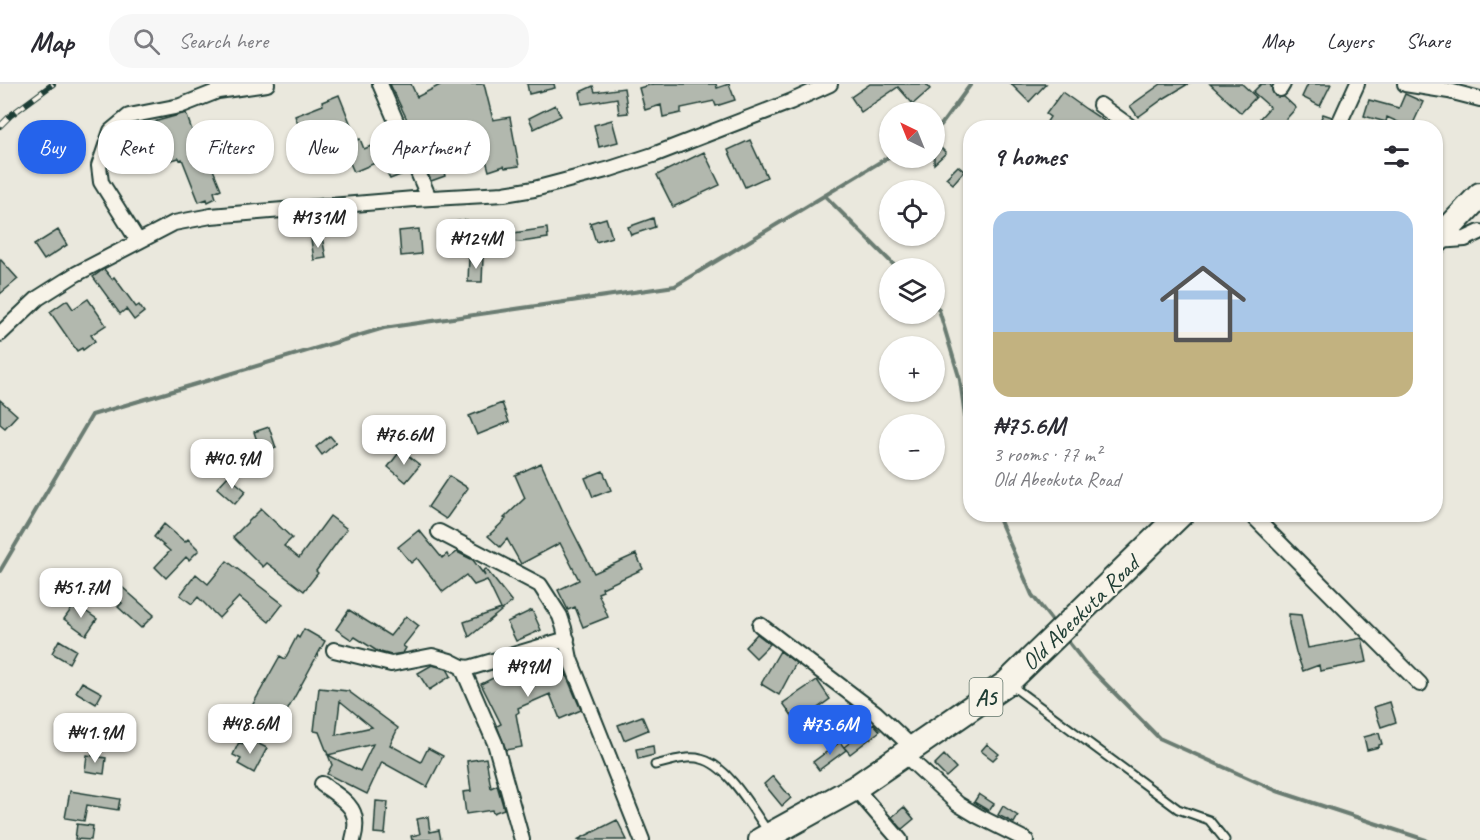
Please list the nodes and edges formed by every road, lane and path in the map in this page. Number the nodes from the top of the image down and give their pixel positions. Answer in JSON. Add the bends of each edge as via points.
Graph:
{"nodes":[{"id":1,"x":267,"y":84,"type":"edge"},
{"id":2,"x":380,"y":84,"type":"edge"},
{"id":3,"x":830,"y":84,"type":"edge"},
{"id":4,"x":1357,"y":84,"type":"edge"},
{"id":5,"x":1405,"y":84,"type":"edge"},
{"id":6,"x":807,"y":89,"type":"edge"},
{"id":7,"x":1480,"y":99,"type":"edge"},
{"id":8,"x":1100,"y":105,"type":"dead end"},
{"id":9,"x":1121,"y":120,"type":"edge"},
{"id":10,"x":1341,"y":120,"type":"edge"},
{"id":11,"x":1480,"y":195,"type":"edge"},
{"id":12,"x":429,"y":198,"type":"junction"},
{"id":13,"x":1443,"y":231,"type":"edge"},
{"id":14,"x":1480,"y":232,"type":"edge"},
{"id":15,"x":1443,"y":237,"type":"edge"},
{"id":16,"x":138,"y":241,"type":"junction"},
{"id":17,"x":0,"y":334,"type":"edge"},
{"id":18,"x":1173,"y":522,"type":"edge"},
{"id":19,"x":1259,"y":522,"type":"edge"},
{"id":20,"x":439,"y":532,"type":"dead end"},
{"id":21,"x":760,"y":625,"type":"dead end"},
{"id":22,"x":567,"y":639,"type":"junction"},
{"id":23,"x":334,"y":650,"type":"dead end"},
{"id":24,"x":462,"y":667,"type":"junction"},
{"id":25,"x":1007,"y":682,"type":"junction"},
{"id":26,"x":1419,"y":684,"type":"dead end"},
{"id":27,"x":908,"y":751,"type":"junction"},
{"id":28,"x":655,"y":765,"type":"dead end"},
{"id":29,"x":322,"y":784,"type":"dead end"},
{"id":30,"x":855,"y":788,"type":"junction"},
{"id":31,"x":766,"y":838,"type":"edge"},
{"id":32,"x":353,"y":840,"type":"edge"},
{"id":33,"x":522,"y":840,"type":"edge"},
{"id":34,"x":642,"y":840,"type":"edge"},
{"id":35,"x":900,"y":840,"type":"edge"},
{"id":36,"x":1026,"y":840,"type":"edge"},
{"id":37,"x":1225,"y":840,"type":"edge"}],
"edges":[{"from":1,"to":16,"type":"street","via":[[218,91],[180,106],[129,116],[111,131],[99,166],[101,182]]},
{"from":2,"to":12,"type":"street"},
{"from":3,"to":6,"type":"street"},
{"from":4,"to":10,"type":"street"},
{"from":5,"to":7,"type":"street"},
{"from":6,"to":12,"type":"street","via":[[653,155],[573,180],[504,194]]},
{"from":8,"to":9,"type":"street"},
{"from":11,"to":13,"type":"highway"},
{"from":12,"to":16,"type":"street","via":[[211,216],[174,223]]},
{"from":14,"to":15,"type":"street","via":[[1465,239]]},
{"from":16,"to":17,"type":"street","via":[[38,298]]},
{"from":18,"to":25,"type":"highway","name":"Old Abeokuta Road","number":"A5"},
{"from":19,"to":26,"type":"street"},
{"from":20,"to":22,"type":"street","via":[[540,585],[560,616]]},
{"from":21,"to":27,"type":"street","via":[[876,713]]},
{"from":22,"to":24,"type":"street"},
{"from":22,"to":34,"type":"street","via":[[573,668]]},
{"from":23,"to":24,"type":"street","via":[[391,664],[432,656]]},
{"from":24,"to":33,"type":"street","via":[[495,743]]},
{"from":25,"to":27,"type":"highway","name":"Old Abeokuta Road","number":"A5"},
{"from":25,"to":37,"type":"lane","via":[[1178,808],[1209,820]]},
{"from":27,"to":30,"type":"highway","name":"Old Abeokuta Road","number":"A5"},
{"from":27,"to":36,"type":"street","via":[[958,804]]},
{"from":28,"to":31,"type":"lane","via":[[700,758],[718,766],[741,793]]},
{"from":29,"to":32,"type":"street","via":[[350,804],[356,824]]},
{"from":30,"to":31,"type":"highway","name":"Old Abeokuta Road","number":"A5"},
{"from":30,"to":35,"type":"street"}]}
